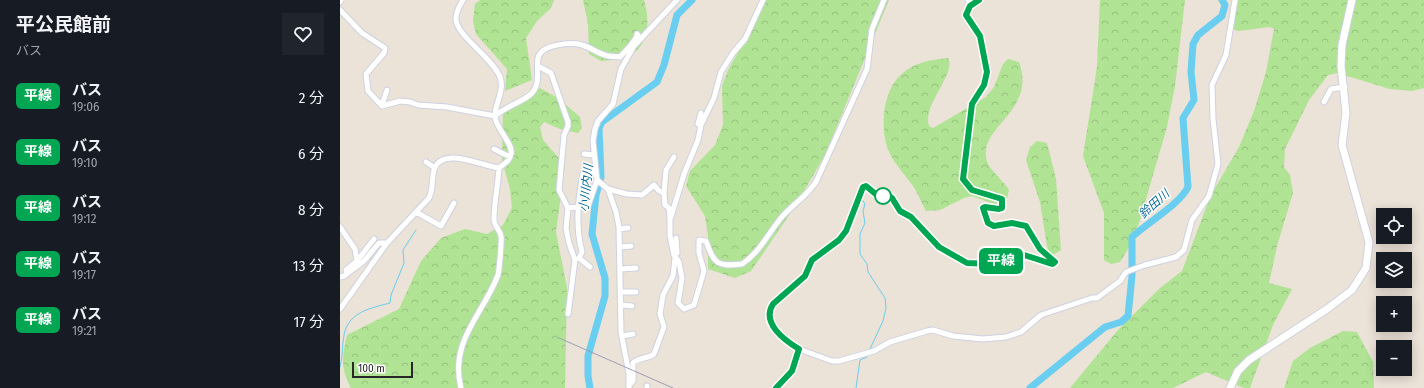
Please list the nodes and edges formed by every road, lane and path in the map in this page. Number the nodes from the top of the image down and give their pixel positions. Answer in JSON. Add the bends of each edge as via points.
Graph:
{"nodes":[{"id":1,"x":463,"y":0,"type":"edge"},
{"id":2,"x":677,"y":0,"type":"edge"},
{"id":3,"x":763,"y":0,"type":"edge"},
{"id":4,"x":884,"y":0,"type":"edge"},
{"id":5,"x":968,"y":0,"type":"edge"},
{"id":6,"x":979,"y":0,"type":"edge"},
{"id":7,"x":1235,"y":0,"type":"edge"},
{"id":8,"x":1352,"y":0,"type":"edge"},
{"id":9,"x":970,"y":6,"type":"junction"},
{"id":10,"x":340,"y":10,"type":"edge"},
{"id":11,"x":637,"y":34,"type":"dead end"},
{"id":12,"x":633,"y":45,"type":"junction"},
{"id":13,"x":538,"y":66,"type":"junction"},
{"id":14,"x":1345,"y":87,"type":"junction"},
{"id":15,"x":387,"y":90,"type":"dead end"},
{"id":16,"x":1324,"y":102,"type":"dead end"},
{"id":17,"x":379,"y":103,"type":"junction"},
{"id":18,"x":701,"y":113,"type":"dead end"},
{"id":19,"x":495,"y":116,"type":"junction"},
{"id":20,"x":699,"y":131,"type":"junction"},
{"id":21,"x":494,"y":149,"type":"dead end"},
{"id":22,"x":584,"y":154,"type":"dead end"},
{"id":23,"x":594,"y":155,"type":"junction"},
{"id":24,"x":510,"y":157,"type":"junction"},
{"id":25,"x":674,"y":157,"type":"dead end"},
{"id":26,"x":426,"y":162,"type":"dead end"},
{"id":27,"x":435,"y":168,"type":"junction"},
{"id":28,"x":499,"y":168,"type":"junction"},
{"id":29,"x":595,"y":172,"type":"junction"},
{"id":30,"x":597,"y":181,"type":"junction"},
{"id":31,"x":607,"y":188,"type":"junction"},
{"id":32,"x":664,"y":193,"type":"junction"},
{"id":33,"x":454,"y":203,"type":"dead end"},
{"id":34,"x":577,"y":207,"type":"junction"},
{"id":35,"x":568,"y":208,"type":"junction"},
{"id":36,"x":416,"y":212,"type":"junction"},
{"id":37,"x":670,"y":220,"type":"junction"},
{"id":38,"x":340,"y":227,"type":"edge"},
{"id":39,"x":628,"y":228,"type":"dead end"},
{"id":40,"x":619,"y":229,"type":"junction"},
{"id":41,"x":676,"y":238,"type":"dead end"},
{"id":42,"x":374,"y":239,"type":"dead end"},
{"id":43,"x":387,"y":244,"type":"junction"},
{"id":44,"x":631,"y":246,"type":"dead end"},
{"id":45,"x":620,"y":247,"type":"junction"},
{"id":46,"x":577,"y":259,"type":"junction"},
{"id":47,"x":676,"y":259,"type":"junction"},
{"id":48,"x":357,"y":261,"type":"junction"},
{"id":49,"x":590,"y":268,"type":"dead end"},
{"id":50,"x":636,"y":268,"type":"dead end"},
{"id":51,"x":621,"y":269,"type":"junction"},
{"id":52,"x":347,"y":274,"type":"junction"},
{"id":53,"x":340,"y":277,"type":"edge"},
{"id":54,"x":621,"y":292,"type":"junction"},
{"id":55,"x":636,"y":292,"type":"dead end"},
{"id":56,"x":621,"y":305,"type":"junction"},
{"id":57,"x":632,"y":306,"type":"dead end"},
{"id":58,"x":340,"y":309,"type":"edge"},
{"id":59,"x":568,"y":314,"type":"dead end"},
{"id":60,"x":634,"y":334,"type":"dead end"},
{"id":61,"x":622,"y":336,"type":"junction"},
{"id":62,"x":799,"y":349,"type":"junction"},
{"id":63,"x":629,"y":386,"type":"edge"},
{"id":64,"x":461,"y":388,"type":"edge"},
{"id":65,"x":776,"y":388,"type":"edge"},
{"id":66,"x":1230,"y":388,"type":"edge"}],
"edges":[{"from":1,"to":19,"type":"street","via":[[456,19],[460,29],[494,65],[500,78],[500,97]]},
{"from":2,"to":12,"type":"street"},
{"from":3,"to":20,"type":"street","via":[[745,40],[720,72],[714,98]]},
{"from":4,"to":47,"type":"street","via":[[872,29],[867,69],[809,194],[781,217],[756,252],[742,264],[721,264],[713,259],[706,241],[699,240],[699,253],[704,271],[694,305],[690,308],[684,309],[678,303],[682,278]]},
{"from":5,"to":9,"type":"street"},
{"from":6,"to":9,"type":"street"},
{"from":7,"to":62,"type":"street","via":[[1226,55],[1212,85],[1218,164],[1209,196],[1192,220],[1181,254],[1126,272],[1120,281],[1098,298],[1041,315],[1021,332],[1006,337],[984,339],[927,331],[839,361],[832,361]]},
{"from":8,"to":14,"type":"street","via":[[1342,45],[1341,66]]},
{"from":9,"to":62,"type":"street","via":[[966,15],[980,36],[987,72],[984,85],[972,104],[963,179],[972,190],[1002,199],[1002,208],[983,208],[988,223],[994,226],[1012,223],[1026,226],[1040,249],[1055,262],[1052,264],[1021,254],[992,264],[967,263],[939,247],[911,217],[900,211],[892,198],[886,194],[878,196],[866,186],[863,187],[846,231],[839,240],[812,260],[808,273],[770,309],[768,315],[776,332]]},
{"from":10,"to":17,"type":"street","via":[[362,33],[385,48],[384,53],[366,74],[368,91]]},
{"from":11,"to":12,"type":"street"},
{"from":12,"to":13,"type":"street","via":[[620,56],[606,56],[584,45],[555,46],[543,50],[538,56]]},
{"from":12,"to":23,"type":"street","via":[[621,69],[613,104],[598,121]]},
{"from":13,"to":19,"type":"street","via":[[538,82],[532,94]]},
{"from":13,"to":35,"type":"street","via":[[551,73],[568,122],[564,135],[559,190]]},
{"from":14,"to":16,"type":"street","via":[[1331,89]]},
{"from":14,"to":66,"type":"street","via":[[1346,113],[1342,145],[1369,242],[1366,268],[1352,290],[1244,365],[1238,371]]},
{"from":15,"to":17,"type":"street","via":[[382,102]]},
{"from":17,"to":19,"type":"street","via":[[382,106],[400,101],[410,102]]},
{"from":18,"to":20,"type":"street"},
{"from":19,"to":24,"type":"street","via":[[511,149]]},
{"from":20,"to":37,"type":"street"},
{"from":21,"to":24,"type":"street"},
{"from":22,"to":23,"type":"street"},
{"from":23,"to":29,"type":"street"},
{"from":24,"to":28,"type":"street"},
{"from":25,"to":32,"type":"street","via":[[666,170]]},
{"from":26,"to":27,"type":"street"},
{"from":27,"to":28,"type":"street","via":[[441,161],[457,157]]},
{"from":27,"to":36,"type":"street","via":[[433,191]]},
{"from":28,"to":64,"type":"street","via":[[494,222],[501,234],[498,273],[487,300],[479,308],[461,346]]},
{"from":29,"to":30,"type":"street"},
{"from":29,"to":34,"type":"street","via":[[584,172]]},
{"from":30,"to":31,"type":"street"},
{"from":30,"to":34,"type":"street","via":[[588,206]]},
{"from":31,"to":32,"type":"street","via":[[642,195],[654,185]]},
{"from":31,"to":40,"type":"street"},
{"from":32,"to":37,"type":"street"},
{"from":33,"to":36,"type":"street","via":[[441,226]]},
{"from":34,"to":35,"type":"street"},
{"from":34,"to":46,"type":"street","via":[[582,252]]},
{"from":35,"to":46,"type":"street","via":[[566,228],[569,243]]},
{"from":36,"to":43,"type":"street"},
{"from":37,"to":47,"type":"street","via":[[670,236]]},
{"from":38,"to":48,"type":"street","via":[[355,249]]},
{"from":39,"to":40,"type":"street"},
{"from":40,"to":45,"type":"street"},
{"from":41,"to":47,"type":"street"},
{"from":42,"to":48,"type":"street"},
{"from":43,"to":52,"type":"street","via":[[379,243],[368,257]]},
{"from":43,"to":58,"type":"street"},
{"from":44,"to":45,"type":"street"},
{"from":45,"to":51,"type":"street"},
{"from":46,"to":49,"type":"street"},
{"from":46,"to":59,"type":"street"},
{"from":47,"to":63,"type":"street","via":[[673,276],[660,306],[664,327],[654,354],[633,363],[633,381]]},
{"from":48,"to":52,"type":"street","via":[[346,270]]},
{"from":50,"to":51,"type":"street"},
{"from":51,"to":54,"type":"street"},
{"from":52,"to":53,"type":"street"},
{"from":54,"to":55,"type":"street"},
{"from":54,"to":56,"type":"street"},
{"from":56,"to":57,"type":"street"},
{"from":56,"to":61,"type":"street"},
{"from":60,"to":61,"type":"street"},
{"from":61,"to":63,"type":"street","via":[[628,353]]},
{"from":62,"to":65,"type":"street","via":[[792,371]]}]}
